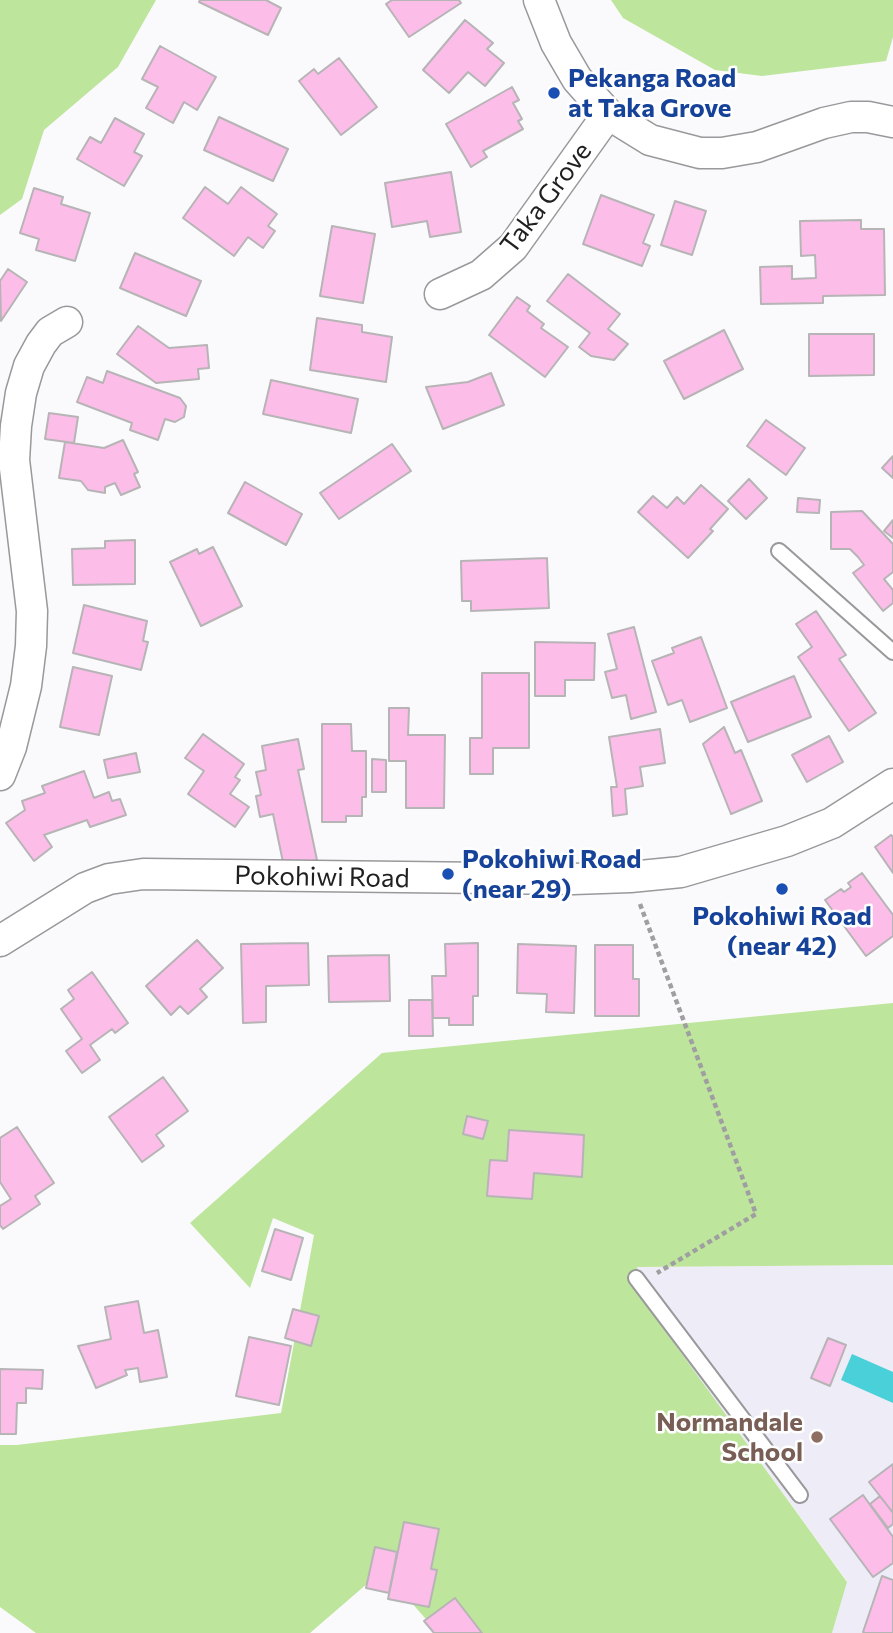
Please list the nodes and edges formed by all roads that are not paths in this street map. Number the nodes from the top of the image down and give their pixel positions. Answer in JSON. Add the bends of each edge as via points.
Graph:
{"nodes":[{"id":1,"x":539,"y":0,"type":"edge"},
{"id":2,"x":608,"y":114,"type":"junction"},
{"id":3,"x":893,"y":122,"type":"edge"},
{"id":4,"x":440,"y":294,"type":"dead end"},
{"id":5,"x":67,"y":322,"type":"dead end"},
{"id":6,"x":779,"y":551,"type":"dead end"},
{"id":7,"x":893,"y":652,"type":"edge"},
{"id":8,"x":0,"y":775,"type":"edge"},
{"id":9,"x":893,"y":784,"type":"edge"},
{"id":10,"x":1,"y":937,"type":"edge"},
{"id":11,"x":642,"y":1278,"type":"road end"},
{"id":12,"x":800,"y":1495,"type":"dead end"}],
"edges":[{"from":1,"to":2,"type":"street","via":[[565,60]]},
{"from":2,"to":3,"type":"street","via":[[650,140],[700,153],[757,147],[851,117]]},
{"from":2,"to":4,"type":"street","name":"Taka Grove","via":[[513,247],[481,275]]},
{"from":5,"to":8,"type":"street","via":[[50,332],[29,366],[16,426],[14,460],[32,646],[26,687]]},
{"from":6,"to":7,"type":"lane"},
{"from":9,"to":10,"type":"street","name":"Pokohiwi Road","via":[[832,822],[787,842],[681,872],[573,879],[143,874],[108,878],[85,888]]},
{"from":11,"to":12,"type":"lane"}]}
